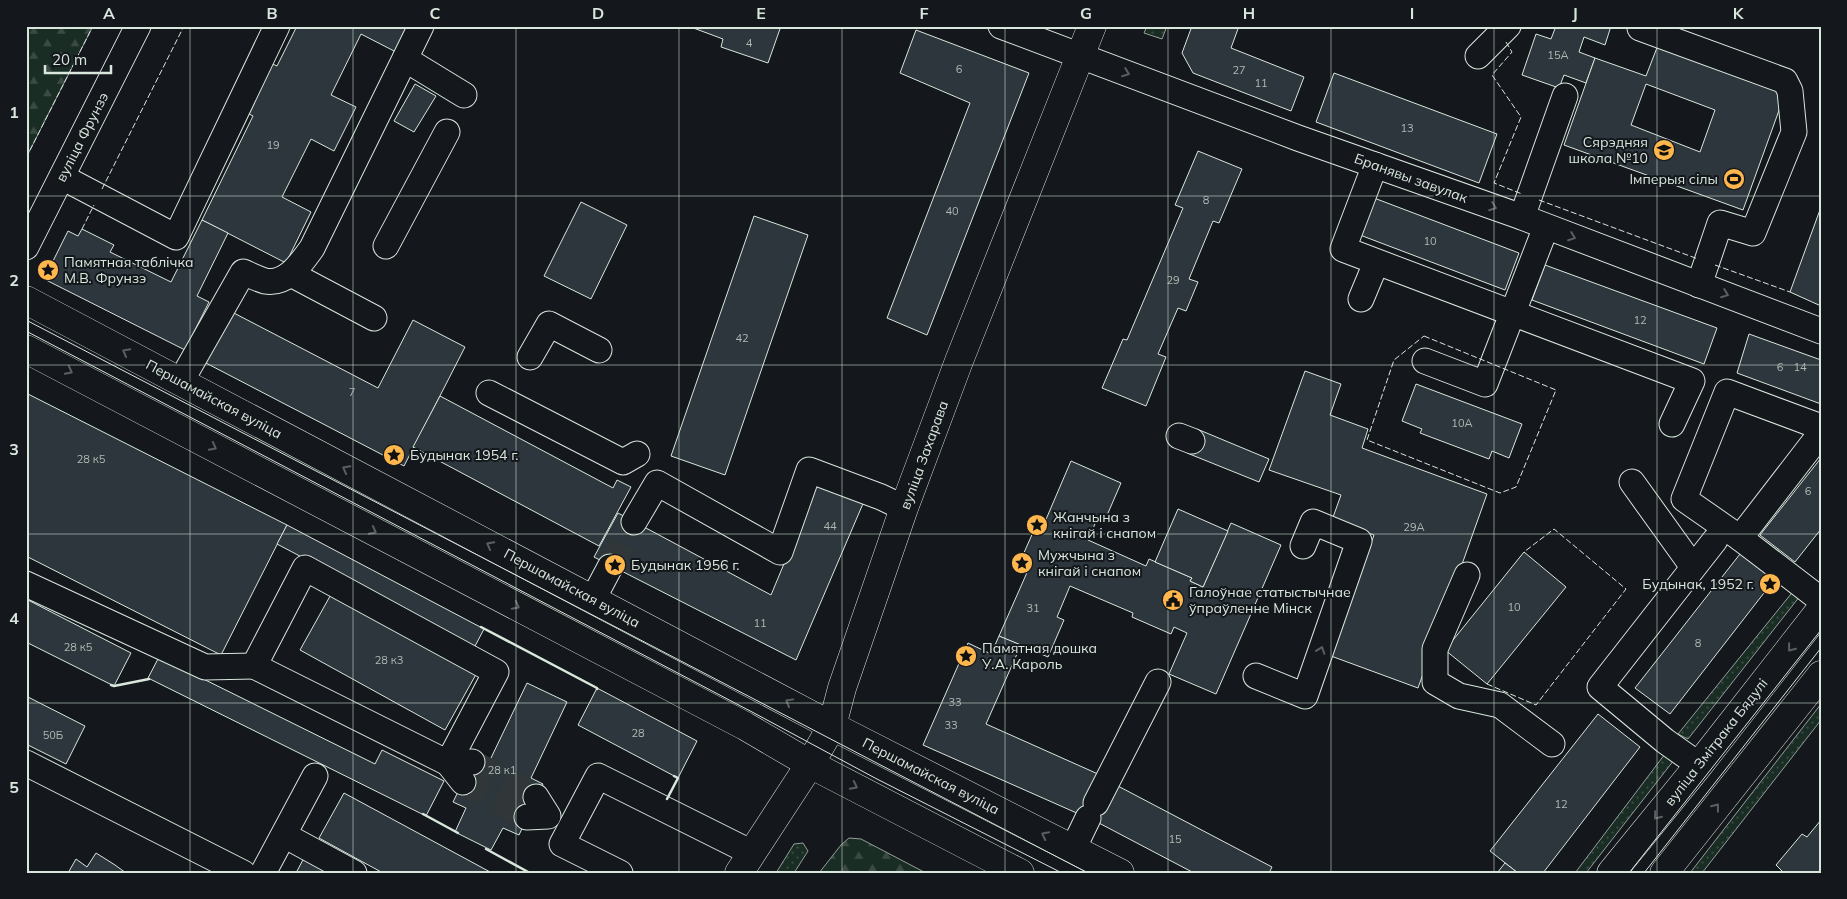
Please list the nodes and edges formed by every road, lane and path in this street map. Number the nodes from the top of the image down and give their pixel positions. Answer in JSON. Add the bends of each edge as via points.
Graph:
{"nodes":[{"id":1,"x":138,"y":26,"type":"edge"},
{"id":2,"x":277,"y":26,"type":"edge"},
{"id":3,"x":421,"y":26,"type":"edge"},
{"id":4,"x":1002,"y":26,"type":"edge"},
{"id":5,"x":1092,"y":26,"type":"edge"},
{"id":6,"x":1508,"y":26,"type":"edge"},
{"id":7,"x":1640,"y":28,"type":"dead end"},
{"id":8,"x":1081,"y":56,"type":"junction"},
{"id":9,"x":1478,"y":56,"type":"dead end"},
{"id":10,"x":405,"y":59,"type":"junction"},
{"id":11,"x":464,"y":95,"type":"dead end"},
{"id":12,"x":1565,"y":96,"type":"dead end"},
{"id":13,"x":447,"y":132,"type":"dead end"},
{"id":14,"x":1375,"y":165,"type":"junction"},
{"id":15,"x":62,"y":177,"type":"junction"},
{"id":16,"x":1522,"y":217,"type":"junction"},
{"id":17,"x":1546,"y":228,"type":"junction"},
{"id":18,"x":386,"y":246,"type":"dead end"},
{"id":19,"x":26,"y":247,"type":"edge"},
{"id":20,"x":1376,"y":263,"type":"junction"},
{"id":21,"x":292,"y":274,"type":"junction"},
{"id":22,"x":1699,"y":285,"type":"junction"},
{"id":23,"x":1361,"y":299,"type":"dead end"},
{"id":24,"x":26,"y":300,"type":"edge"},
{"id":25,"x":1512,"y":314,"type":"junction"},
{"id":26,"x":374,"y":318,"type":"dead end"},
{"id":27,"x":1821,"y":331,"type":"edge"},
{"id":28,"x":26,"y":349,"type":"edge"},
{"id":29,"x":599,"y":350,"type":"dead end"},
{"id":30,"x":530,"y":357,"type":"dead end"},
{"id":31,"x":1425,"y":361,"type":"dead end"},
{"id":32,"x":181,"y":382,"type":"junction"},
{"id":33,"x":489,"y":393,"type":"dead end"},
{"id":34,"x":1672,"y":424,"type":"dead end"},
{"id":35,"x":1821,"y":427,"type":"edge"},
{"id":36,"x":1821,"y":433,"type":"edge"},
{"id":37,"x":637,"y":454,"type":"dead end"},
{"id":38,"x":1632,"y":482,"type":"dead end"},
{"id":39,"x":904,"y":508,"type":"junction"},
{"id":40,"x":634,"y":522,"type":"tunnel mouth"},
{"id":41,"x":1740,"y":538,"type":"junction"},
{"id":42,"x":1715,"y":540,"type":"dead end"},
{"id":43,"x":1302,"y":546,"type":"dead end"},
{"id":44,"x":610,"y":566,"type":"tunnel mouth"},
{"id":45,"x":1693,"y":567,"type":"junction"},
{"id":46,"x":1467,"y":575,"type":"dead end"},
{"id":47,"x":26,"y":584,"type":"edge"},
{"id":48,"x":593,"y":599,"type":"junction"},
{"id":49,"x":1821,"y":600,"type":"edge"},
{"id":50,"x":1821,"y":609,"type":"edge"},
{"id":51,"x":254,"y":666,"type":"junction"},
{"id":52,"x":1821,"y":675,"type":"edge"},
{"id":53,"x":1256,"y":676,"type":"dead end"},
{"id":54,"x":1158,"y":682,"type":"dead end"},
{"id":55,"x":832,"y":726,"type":"junction"},
{"id":56,"x":1552,"y":744,"type":"dead end"},
{"id":57,"x":26,"y":762,"type":"edge"},
{"id":58,"x":810,"y":764,"type":"junction"},
{"id":59,"x":1699,"y":765,"type":"junction"},
{"id":60,"x":315,"y":776,"type":"dead end"},
{"id":61,"x":537,"y":810,"type":"tunnel mouth"},
{"id":62,"x":570,"y":828,"type":"junction"},
{"id":63,"x":284,"y":835,"type":"junction"},
{"id":64,"x":1073,"y":849,"type":"junction"},
{"id":65,"x":745,"y":863,"type":"edge"},
{"id":66,"x":243,"y":873,"type":"edge"},
{"id":67,"x":263,"y":873,"type":"edge"},
{"id":68,"x":354,"y":873,"type":"edge"},
{"id":69,"x":620,"y":873,"type":"edge"},
{"id":70,"x":1020,"y":873,"type":"edge"},
{"id":71,"x":1120,"y":873,"type":"edge"},
{"id":72,"x":1610,"y":873,"type":"edge"},
{"id":73,"x":1664,"y":873,"type":"edge"}],
"edges":[{"from":1,"to":15,"type":"street","name":"вуліца Фрунзэ"},
{"from":2,"to":15,"type":"street","via":[[176,237]]},
{"from":3,"to":10,"type":"street"},
{"from":4,"to":8,"type":"street","name":"Бранявы завулак"},
{"from":5,"to":8,"type":"main road","name":"вуліца Захарава"},
{"from":6,"to":9,"type":"street"},
{"from":7,"to":22,"type":"street","via":[[1785,81],[1790,91],[1794,132],[1753,233],[1720,223]]},
{"from":8,"to":14,"type":"street","name":"Бранявы завулак","one_way":true},
{"from":8,"to":39,"type":"main road","name":"вуліца Захарава","via":[[958,361]]},
{"from":10,"to":11,"type":"street"},
{"from":10,"to":21,"type":"street","via":[[312,248]]},
{"from":12,"to":16,"type":"street"},
{"from":13,"to":18,"type":"street"},
{"from":14,"to":16,"type":"street","name":"Бранявы завулак","one_way":true},
{"from":14,"to":20,"type":"street","via":[[1343,250]]},
{"from":15,"to":19,"type":"street","name":"вуліца Фрунзэ"},
{"from":16,"to":17,"type":"street","name":"Бранявы завулак"},
{"from":17,"to":22,"type":"street","name":"Бранявы завулак","one_way":true},
{"from":17,"to":25,"type":"street"},
{"from":20,"to":23,"type":"street"},
{"from":20,"to":25,"type":"street"},
{"from":21,"to":26,"type":"street"},
{"from":21,"to":32,"type":"street","via":[[266,281],[243,272]]},
{"from":22,"to":27,"type":"street","name":"Бранявы завулак","one_way":true},
{"from":32,"to":24,"type":"main road","name":"Першамайская вуліца","one_way":true},
{"from":25,"to":31,"type":"street","via":[[1485,384]]},
{"from":25,"to":34,"type":"street","via":[[1692,381]]},
{"from":28,"to":58,"type":"main road","one_way":true,"via":[[745,726]]},
{"from":29,"to":30,"type":"street","via":[[549,324]]},
{"from":48,"to":32,"type":"main road","name":"Першамайская вуліца","one_way":true},
{"from":33,"to":37,"type":"street","via":[[623,462]]},
{"from":35,"to":41,"type":"street","via":[[1727,392],[1684,499]]},
{"from":36,"to":41,"type":"street"},
{"from":38,"to":45,"type":"street"},
{"from":39,"to":40,"type":"street","via":[[808,470],[780,552],[657,484]]},
{"from":39,"to":55,"type":"main road","name":"вуліца Захарава"},
{"from":41,"to":49,"type":"street"},
{"from":42,"to":45,"type":"street"},
{"from":53,"to":43,"type":"street","one_way":true,"via":[[1305,696],[1360,541],[1313,522]]},
{"from":44,"to":48,"type":"street"},
{"from":45,"to":59,"type":"street","via":[[1600,687]]},
{"from":46,"to":56,"type":"street","via":[[1435,650],[1435,682],[1459,696],[1500,705]]},
{"from":47,"to":51,"type":"street","via":[[205,666]]},
{"from":55,"to":48,"type":"main road","name":"Першамайская вуліца","one_way":true},
{"from":50,"to":59,"type":"main road","name":"вуліца Змітрака Бядулі","one_way":true},
{"from":51,"to":51,"type":"street","via":[[305,568],[496,672],[461,769]]},
{"from":73,"to":52,"type":"main road","one_way":true},
{"from":54,"to":64,"type":"street"},
{"from":55,"to":58,"type":"main road","name":"вуліца Захарава"},
{"from":64,"to":55,"type":"main road","name":"Першамайская вуліца","one_way":true},
{"from":57,"to":66,"type":"street"},
{"from":58,"to":65,"type":"main road","name":"вуліца Захарава"},
{"from":58,"to":70,"type":"main road","one_way":true},
{"from":59,"to":72,"type":"main road","name":"вуліца Змітрака Бядулі","one_way":true},
{"from":60,"to":63,"type":"street"},
{"from":61,"to":62,"type":"street"},
{"from":62,"to":65,"type":"street","via":[[598,776]]},
{"from":62,"to":69,"type":"street","via":[[562,844]]},
{"from":63,"to":67,"type":"street"},
{"from":63,"to":68,"type":"street"},
{"from":64,"to":71,"type":"main road","name":"Першамайская вуліца"}]}
